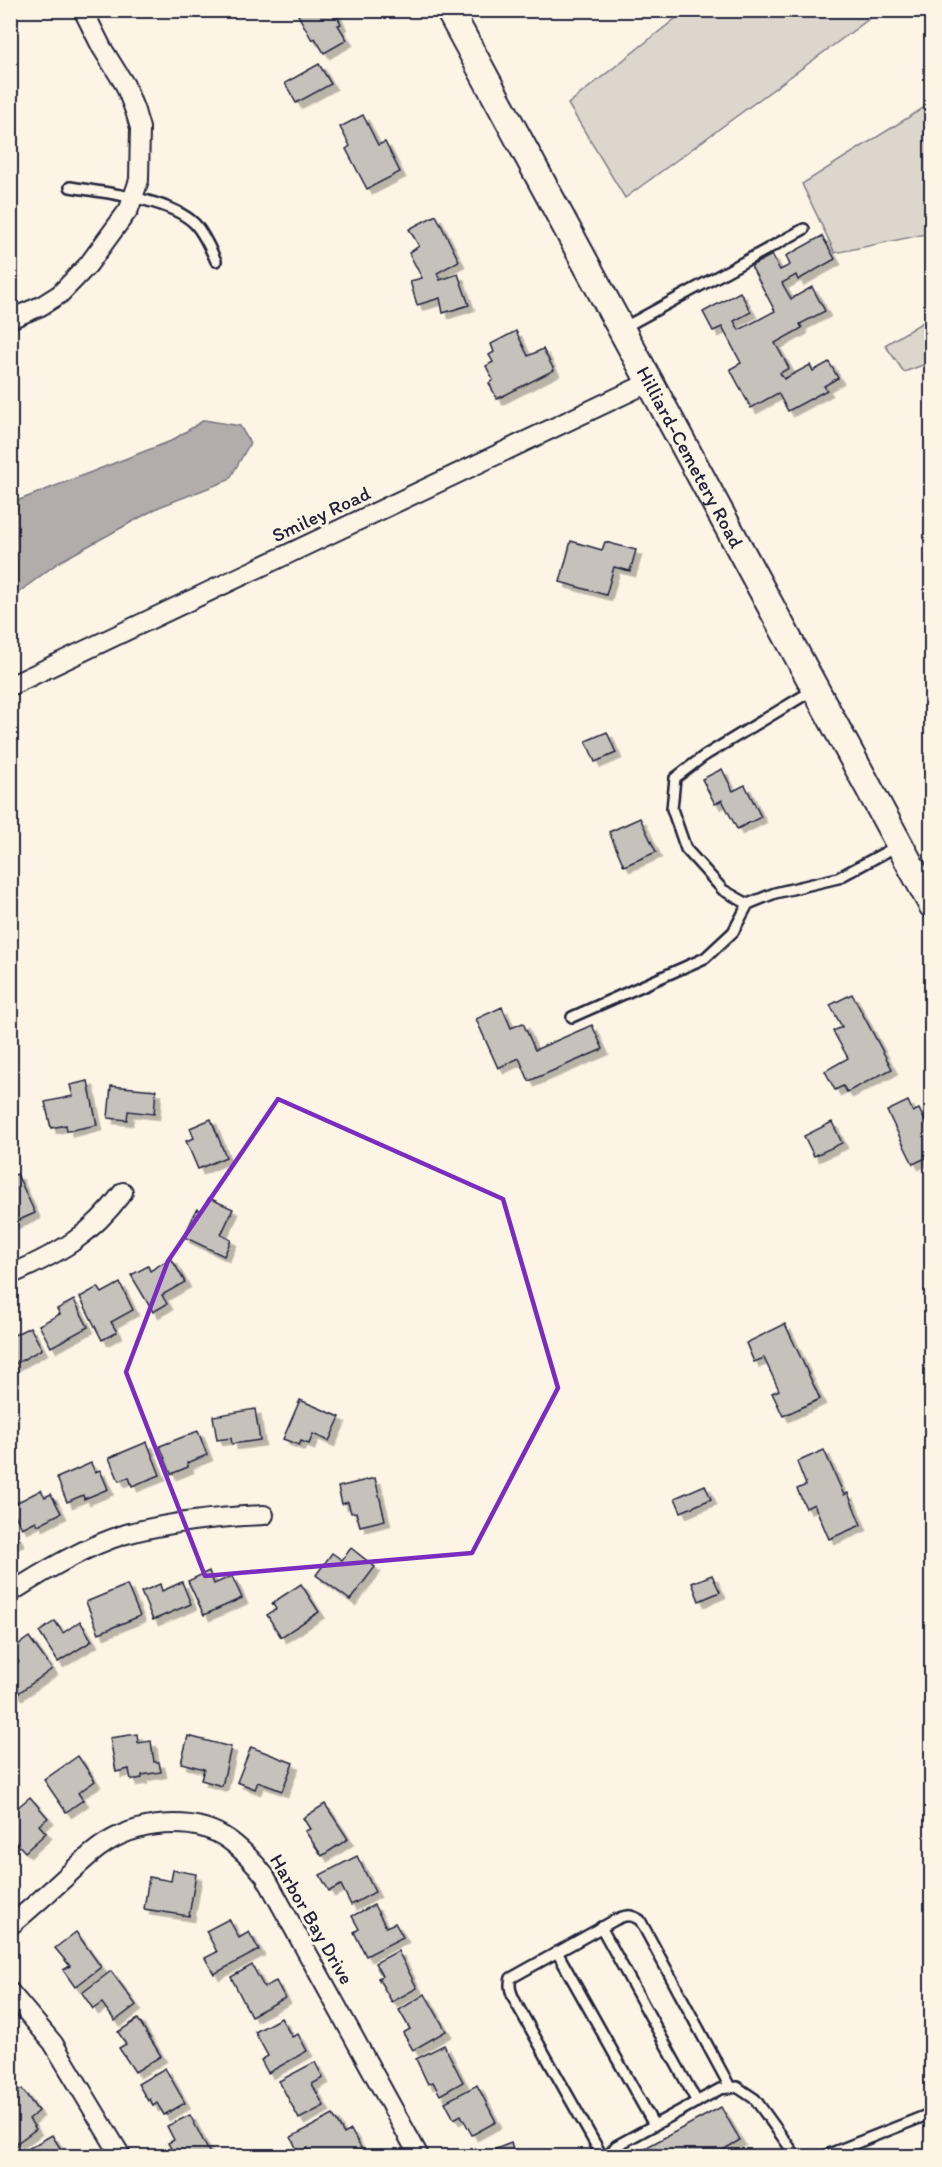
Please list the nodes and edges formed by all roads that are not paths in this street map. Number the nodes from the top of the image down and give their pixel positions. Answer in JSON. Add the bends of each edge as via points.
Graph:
{"nodes":[{"id":1,"x":83,"y":10,"type":"edge"},
{"id":2,"x":449,"y":10,"type":"edge"},
{"id":3,"x":70,"y":187,"type":"dead end"},
{"id":4,"x":134,"y":198,"type":"junction"},
{"id":5,"x":804,"y":229,"type":"dead end"},
{"id":6,"x":216,"y":261,"type":"dead end"},
{"id":7,"x":10,"y":320,"type":"edge"},
{"id":8,"x":621,"y":329,"type":"junction"},
{"id":9,"x":650,"y":382,"type":"junction"},
{"id":10,"x":10,"y":686,"type":"edge"},
{"id":11,"x":814,"y":689,"type":"junction"},
{"id":12,"x":899,"y":845,"type":"junction"},
{"id":13,"x":748,"y":904,"type":"junction"},
{"id":14,"x":932,"y":905,"type":"edge"},
{"id":15,"x":572,"y":1017,"type":"dead end"},
{"id":16,"x":123,"y":1192,"type":"dead end"},
{"id":17,"x":10,"y":1275,"type":"edge"},
{"id":18,"x":264,"y":1515,"type":"dead end"},
{"id":19,"x":10,"y":1593,"type":"edge"},
{"id":20,"x":10,"y":1926,"type":"edge"},
{"id":21,"x":601,"y":1927,"type":"junction"},
{"id":22,"x":558,"y":1952,"type":"junction"},
{"id":23,"x":10,"y":1992,"type":"edge"},
{"id":24,"x":730,"y":2087,"type":"junction"},
{"id":25,"x":697,"y":2102,"type":"junction"},
{"id":26,"x":932,"y":2114,"type":"edge"},
{"id":27,"x":654,"y":2125,"type":"junction"},
{"id":28,"x":122,"y":2157,"type":"edge"},
{"id":29,"x":419,"y":2157,"type":"edge"},
{"id":30,"x":602,"y":2157,"type":"edge"},
{"id":31,"x":608,"y":2157,"type":"edge"},
{"id":32,"x":796,"y":2157,"type":"edge"},
{"id":33,"x":824,"y":2157,"type":"edge"}],
"edges":[{"from":1,"to":4,"type":"street","via":[[125,85],[140,128],[139,180]]},
{"from":2,"to":8,"type":"main road","name":"Hilliard-Cemetery Road"},
{"from":3,"to":4,"type":"lane"},
{"from":4,"to":6,"type":"lane","via":[[179,213],[193,222]]},
{"from":4,"to":7,"type":"street","via":[[88,265],[60,294]]},
{"from":5,"to":8,"type":"lane"},
{"from":8,"to":9,"type":"main road","name":"Hilliard-Cemetery Road"},
{"from":9,"to":10,"type":"street","name":"Smiley Road"},
{"from":9,"to":11,"type":"main road","name":"Hilliard-Cemetery Road"},
{"from":11,"to":12,"type":"main road","name":"Hilliard-Cemetery Road"},
{"from":11,"to":13,"type":"lane","via":[[675,778],[672,809],[686,849],[723,890]]},
{"from":12,"to":13,"type":"lane","via":[[838,878],[775,893]]},
{"from":12,"to":14,"type":"main road","name":"Hilliard-Cemetery Road"},
{"from":13,"to":15,"type":"lane","via":[[733,932],[705,958]]},
{"from":16,"to":17,"type":"street","via":[[109,1211],[74,1243]]},
{"from":18,"to":19,"type":"street","via":[[221,1517],[126,1534],[85,1551]]},
{"from":20,"to":29,"type":"street","name":"Harbor Bay Drive","via":[[100,1846],[129,1832],[160,1825],[185,1825],[208,1829],[228,1839],[265,1875]]},
{"from":21,"to":22,"type":"lane"},
{"from":21,"to":24,"type":"lane","via":[[624,1916],[640,1920]]},
{"from":21,"to":25,"type":"lane"},
{"from":22,"to":27,"type":"lane"},
{"from":22,"to":30,"type":"lane","via":[[511,1978],[509,1983]]},
{"from":23,"to":28,"type":"street","via":[[53,2043]]},
{"from":24,"to":25,"type":"lane"},
{"from":24,"to":32,"type":"lane","via":[[737,2087],[755,2099]]},
{"from":25,"to":27,"type":"lane"},
{"from":26,"to":33,"type":"lane"},
{"from":27,"to":31,"type":"lane","via":[[615,2146]]}]}
